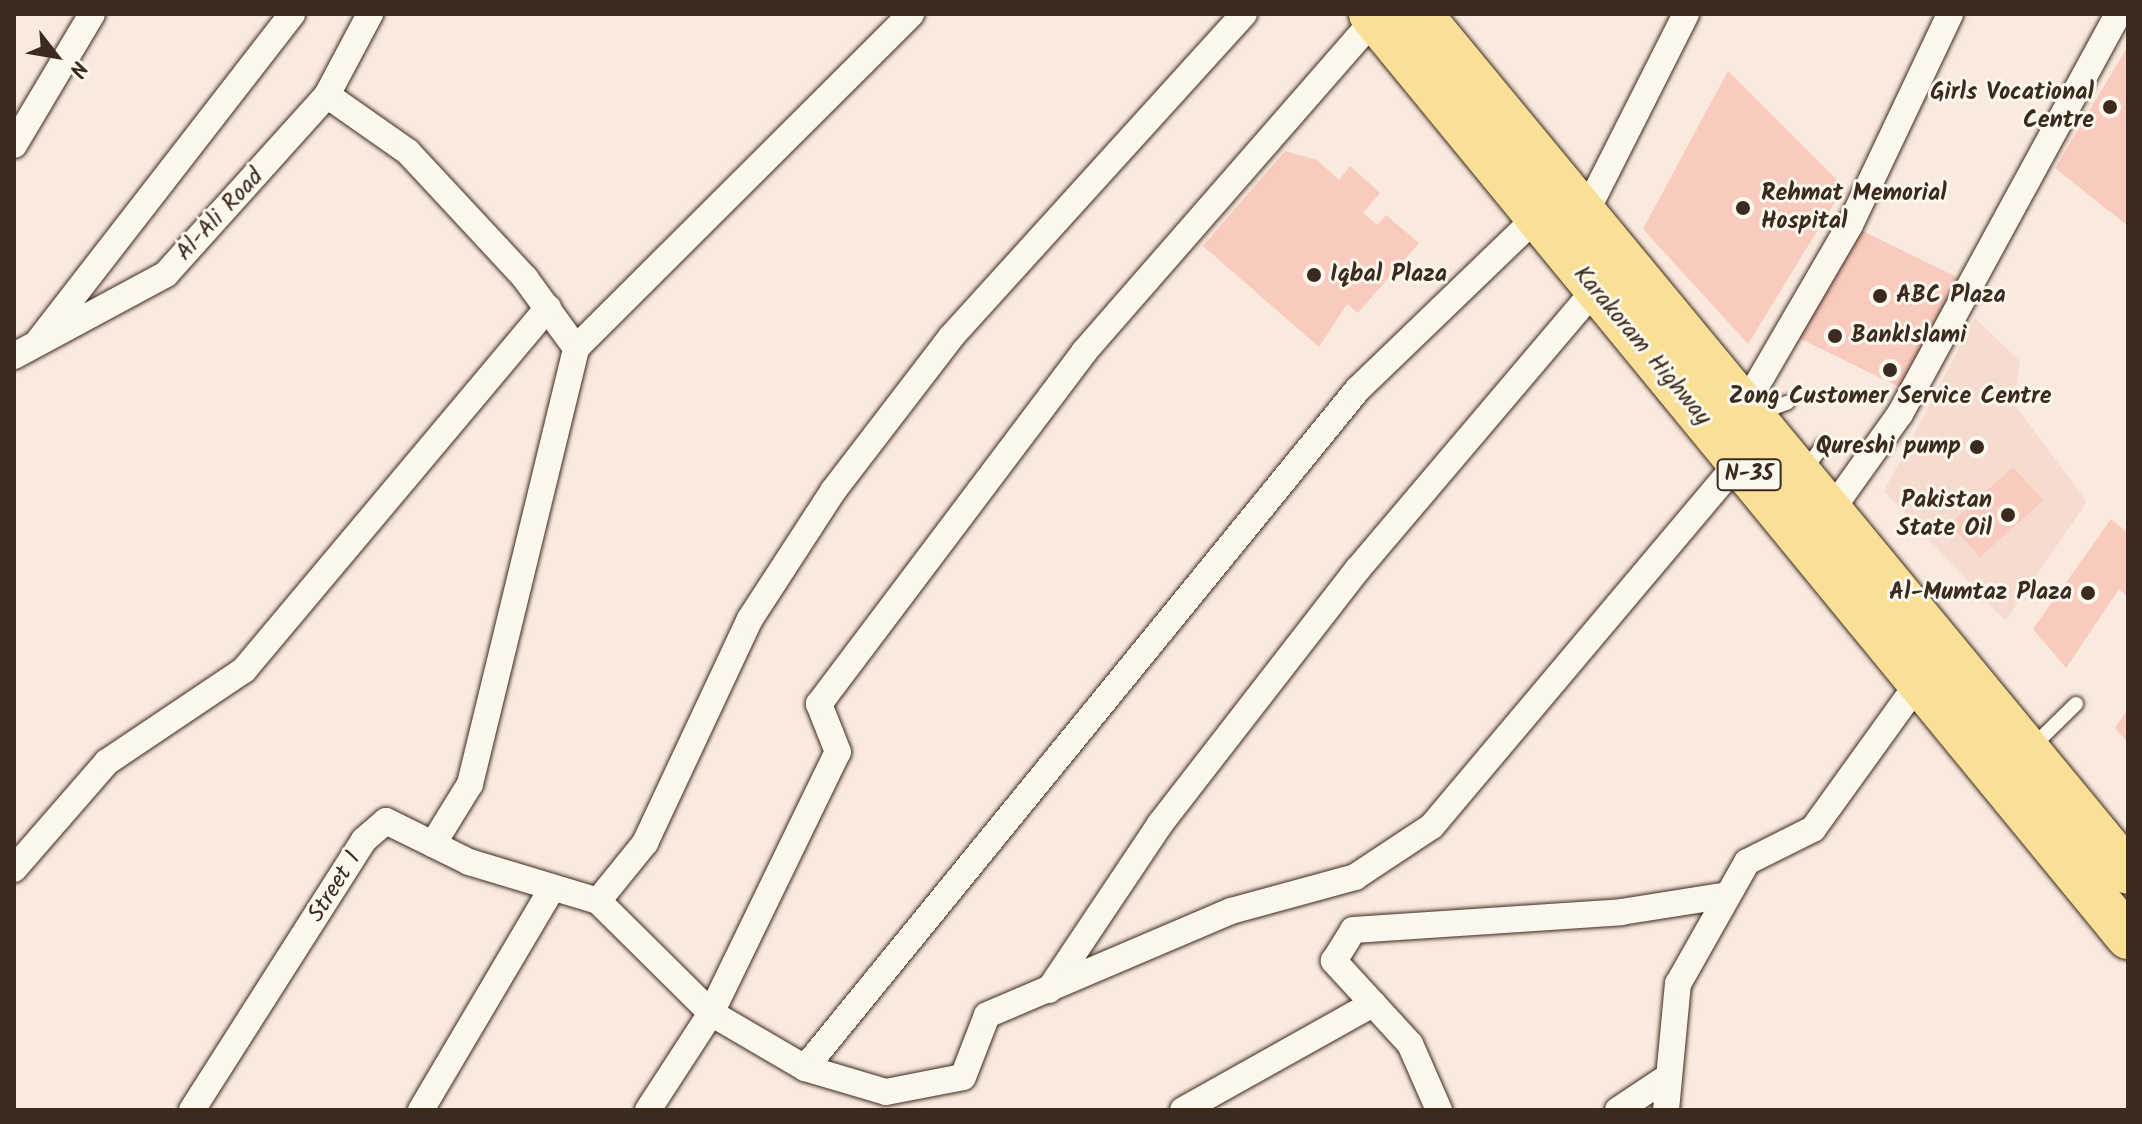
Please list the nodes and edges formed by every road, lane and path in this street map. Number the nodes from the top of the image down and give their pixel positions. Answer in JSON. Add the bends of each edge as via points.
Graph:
{"nodes":[{"id":1,"x":92,"y":14,"type":"edge"},
{"id":2,"x":292,"y":14,"type":"edge"},
{"id":3,"x":370,"y":14,"type":"edge"},
{"id":4,"x":911,"y":14,"type":"edge"},
{"id":5,"x":1244,"y":14,"type":"edge"},
{"id":6,"x":1420,"y":14,"type":"edge"},
{"id":7,"x":1686,"y":14,"type":"edge"},
{"id":8,"x":1950,"y":14,"type":"edge"},
{"id":9,"x":2118,"y":14,"type":"edge"},
{"id":10,"x":1373,"y":17,"type":"edge"},
{"id":11,"x":327,"y":95,"type":"junction"},
{"id":12,"x":14,"y":145,"type":"edge"},
{"id":13,"x":1585,"y":214,"type":"junction"},
{"id":14,"x":1536,"y":218,"type":"junction"},
{"id":15,"x":1595,"y":290,"type":"junction"},
{"id":16,"x":548,"y":308,"type":"junction"},
{"id":17,"x":576,"y":348,"type":"junction"},
{"id":18,"x":25,"y":351,"type":"edge"},
{"id":19,"x":1787,"y":403,"type":"dead end"},
{"id":20,"x":1744,"y":407,"type":"junction"},
{"id":21,"x":1739,"y":462,"type":"junction"},
{"id":22,"x":1819,"y":480,"type":"junction"},
{"id":23,"x":1919,"y":682,"type":"junction"},
{"id":24,"x":2076,"y":704,"type":"dead end"},
{"id":25,"x":2028,"y":752,"type":"junction"},
{"id":26,"x":433,"y":844,"type":"junction"},
{"id":27,"x":14,"y":869,"type":"edge"},
{"id":28,"x":2128,"y":872,"type":"edge"},
{"id":29,"x":551,"y":890,"type":"junction"},
{"id":30,"x":1728,"y":895,"type":"junction"},
{"id":31,"x":598,"y":901,"type":"junction"},
{"id":32,"x":2128,"y":937,"type":"edge"},
{"id":33,"x":1048,"y":992,"type":"junction"},
{"id":34,"x":1373,"y":1004,"type":"junction"},
{"id":35,"x":711,"y":1013,"type":"junction"},
{"id":36,"x":805,"y":1068,"type":"junction"},
{"id":37,"x":1668,"y":1077,"type":"junction"},
{"id":38,"x":192,"y":1110,"type":"edge"},
{"id":39,"x":421,"y":1110,"type":"edge"},
{"id":40,"x":648,"y":1110,"type":"edge"},
{"id":41,"x":1183,"y":1110,"type":"edge"},
{"id":42,"x":1439,"y":1110,"type":"edge"},
{"id":43,"x":1618,"y":1110,"type":"edge"},
{"id":44,"x":1666,"y":1110,"type":"edge"}],
"edges":[{"from":1,"to":12,"type":"street"},
{"from":2,"to":18,"type":"street"},
{"from":3,"to":11,"type":"street","name":"Al-Ali Road"},
{"from":4,"to":17,"type":"street"},
{"from":5,"to":31,"type":"street","via":[[951,337],[833,491],[750,619],[645,843]]},
{"from":6,"to":13,"type":"highway","name":"Karakoram Highway","number":"N-35"},
{"from":7,"to":13,"type":"street"},
{"from":8,"to":20,"type":"street","via":[[1850,225]]},
{"from":9,"to":22,"type":"street","via":[[1900,414]]},
{"from":10,"to":14,"type":"highway","name":"Karakoram Highway","number":"N-35"},
{"from":10,"to":35,"type":"street","via":[[1084,352],[819,704],[838,752]]},
{"from":11,"to":16,"type":"street","via":[[408,152]]},
{"from":11,"to":18,"type":"street","name":"Al-Ali Road","via":[[166,274]]},
{"from":13,"to":20,"type":"highway","name":"Karakoram Highway","number":"N-35"},
{"from":14,"to":15,"type":"highway","name":"Karakoram Highway","number":"N-35"},
{"from":14,"to":36,"type":"street","via":[[1348,401]]},
{"from":15,"to":21,"type":"highway","name":"Karakoram Highway","number":"N-35"},
{"from":15,"to":33,"type":"street","via":[[1358,569],[1160,824]]},
{"from":16,"to":17,"type":"street"},
{"from":16,"to":27,"type":"street","via":[[244,670],[107,762]]},
{"from":17,"to":26,"type":"street","via":[[470,784]]},
{"from":19,"to":20,"type":"lane","via":[[1765,415]]},
{"from":20,"to":22,"type":"highway","name":"Karakoram Highway","number":"N-35"},
{"from":21,"to":23,"type":"highway","name":"Karakoram Highway","number":"N-35"},
{"from":21,"to":33,"type":"street","via":[[1432,826],[1355,877],[1231,911]]},
{"from":22,"to":25,"type":"highway","name":"Karakoram Highway","number":"N-35"},
{"from":23,"to":30,"type":"street","via":[[1813,829],[1747,862]]},
{"from":23,"to":32,"type":"highway","name":"Karakoram Highway","number":"N-35"},
{"from":24,"to":25,"type":"lane"},
{"from":25,"to":28,"type":"highway","name":"Karakoram Highway","number":"N-35"},
{"from":26,"to":29,"type":"street","name":"Street 1"},
{"from":26,"to":38,"type":"street","name":"Street 1","via":[[396,822],[375,825]]},
{"from":29,"to":31,"type":"street","name":"Street 1"},
{"from":29,"to":39,"type":"street"},
{"from":30,"to":34,"type":"street","via":[[1592,915],[1353,930],[1334,961]]},
{"from":30,"to":37,"type":"street","via":[[1678,984]]},
{"from":31,"to":35,"type":"street"},
{"from":33,"to":36,"type":"street","via":[[987,1015],[963,1077],[886,1092]]},
{"from":34,"to":41,"type":"street"},
{"from":34,"to":42,"type":"street","via":[[1410,1044]]},
{"from":35,"to":36,"type":"street"},
{"from":35,"to":40,"type":"street"},
{"from":37,"to":43,"type":"street"},
{"from":37,"to":44,"type":"street"}]}
